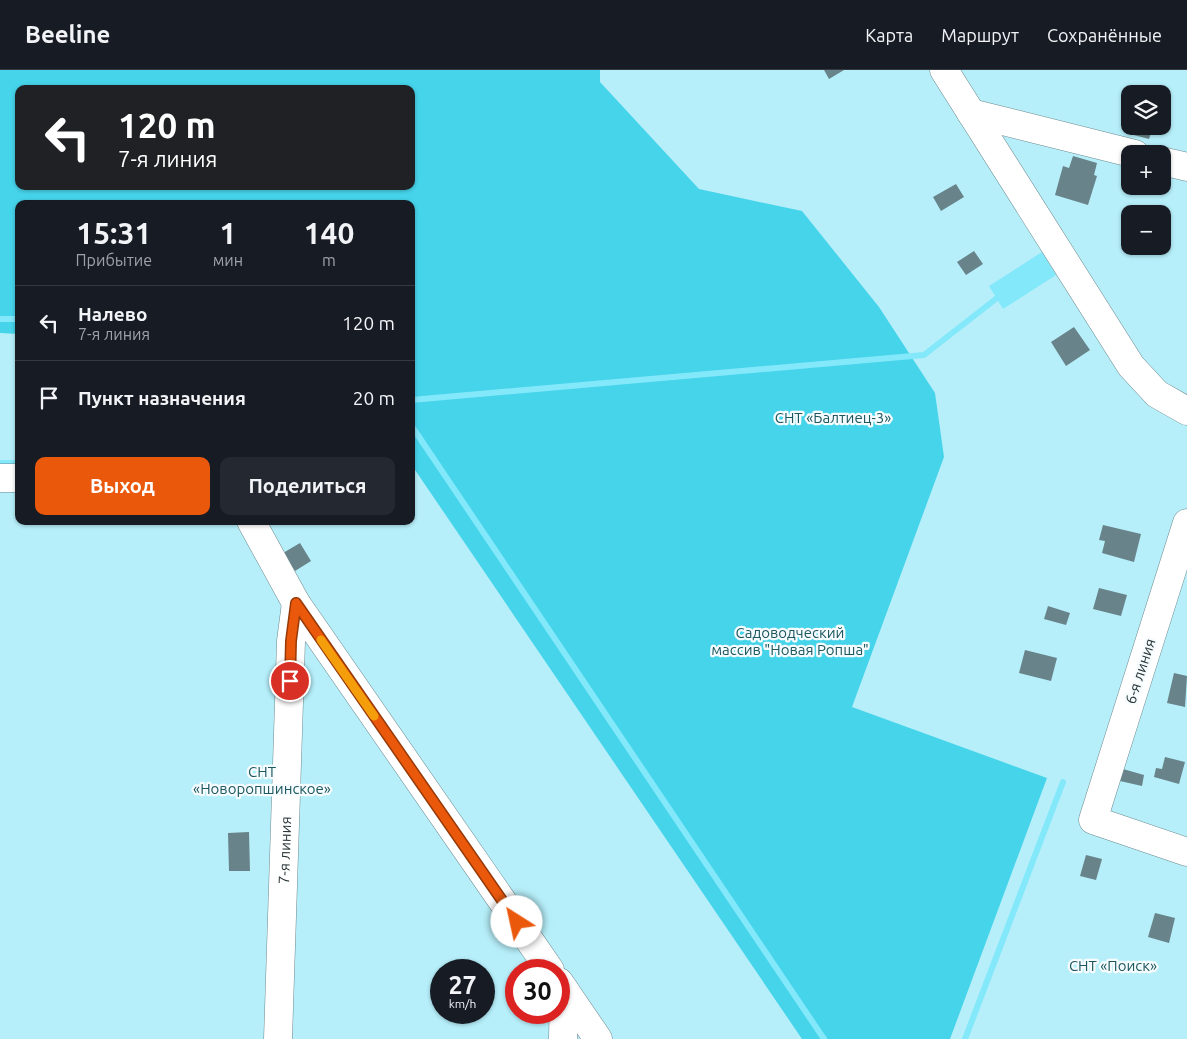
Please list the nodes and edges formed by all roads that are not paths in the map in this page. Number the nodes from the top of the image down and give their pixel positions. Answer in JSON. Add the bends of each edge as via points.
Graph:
{"nodes":[{"id":1,"x":944,"y":70,"type":"edge"},
{"id":2,"x":971,"y":113,"type":"junction"},
{"id":3,"x":1121,"y":150,"type":"edge"},
{"id":4,"x":1171,"y":163,"type":"edge"},
{"id":5,"x":1187,"y":167,"type":"edge"},
{"id":6,"x":1187,"y":411,"type":"edge"},
{"id":7,"x":0,"y":478,"type":"edge"},
{"id":8,"x":15,"y":478,"type":"edge"},
{"id":9,"x":1187,"y":523,"type":"edge"},
{"id":10,"x":253,"y":525,"type":"edge"},
{"id":11,"x":296,"y":603,"type":"junction"},
{"id":12,"x":1187,"y":852,"type":"edge"},
{"id":13,"x":543,"y":959,"type":"edge"},
{"id":14,"x":570,"y":998,"type":"edge"},
{"id":15,"x":562,"y":1024,"type":"edge"},
{"id":16,"x":278,"y":1039,"type":"edge"},
{"id":17,"x":564,"y":1039,"type":"edge"},
{"id":18,"x":598,"y":1039,"type":"edge"}],
"edges":[{"from":1,"to":2,"type":"street"},
{"from":2,"to":3,"type":"street"},
{"from":2,"to":6,"type":"street","via":[[1131,366],[1157,394]]},
{"from":4,"to":5,"type":"street"},
{"from":7,"to":8,"type":"street"},
{"from":9,"to":12,"type":"street","name":"6-я линия","via":[[1093,820]]},
{"from":10,"to":11,"type":"street"},
{"from":11,"to":13,"type":"street"},
{"from":11,"to":16,"type":"street","name":"7-я линия","via":[[291,641]]},
{"from":14,"to":18,"type":"street"},
{"from":15,"to":17,"type":"street"}]}
